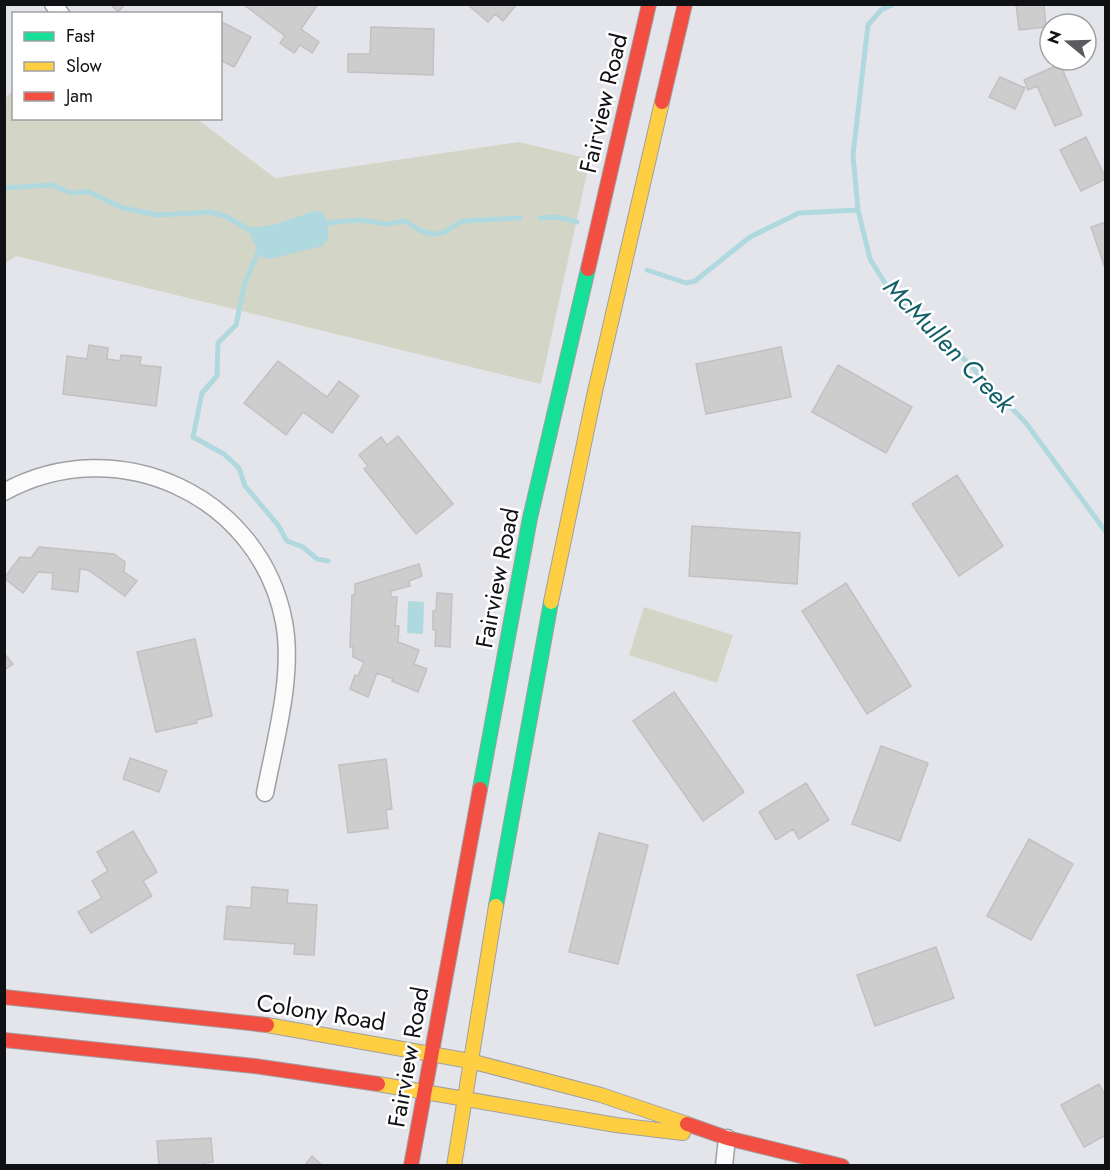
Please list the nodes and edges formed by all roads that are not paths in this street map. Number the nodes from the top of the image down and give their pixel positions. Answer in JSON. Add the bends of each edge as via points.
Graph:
{"nodes":[{"id":1,"x":649,"y":4,"type":"edge"},
{"id":2,"x":685,"y":4,"type":"edge"},
{"id":3,"x":4,"y":492,"type":"edge"},
{"id":4,"x":265,"y":793,"type":"dead end"},
{"id":5,"x":4,"y":997,"type":"edge"},
{"id":6,"x":4,"y":1040,"type":"edge"},
{"id":7,"x":432,"y":1054,"type":"junction"},
{"id":8,"x":470,"y":1061,"type":"junction"},
{"id":9,"x":424,"y":1091,"type":"junction"},
{"id":10,"x":465,"y":1098,"type":"junction"},
{"id":11,"x":727,"y":1138,"type":"junction"},
{"id":12,"x":411,"y":1166,"type":"edge"},
{"id":13,"x":454,"y":1166,"type":"edge"},
{"id":14,"x":724,"y":1166,"type":"edge"},
{"id":15,"x":842,"y":1166,"type":"edge"}],
"edges":[{"from":1,"to":7,"type":"main road","name":"Fairview Road","via":[[531,518]]},
{"from":2,"to":8,"type":"main road","via":[[566,524]]},
{"from":3,"to":4,"type":"street","via":[[60,471],[125,470],[186,489],[213,506],[243,536],[276,591],[288,655]]},
{"from":5,"to":7,"type":"main road","name":"Colony Road","via":[[262,1024]]},
{"from":6,"to":9,"type":"main road","name":"Colony Road","via":[[255,1066]]},
{"from":7,"to":8,"type":"main road","name":"Colony Road"},
{"from":7,"to":9,"type":"main road","name":"Fairview Road"},
{"from":8,"to":10,"type":"main road"},
{"from":8,"to":11,"type":"main road","name":"Colony Road","via":[[601,1095]]},
{"from":9,"to":10,"type":"main road","name":"Colony Road"},
{"from":9,"to":12,"type":"main road","name":"Fairview Road"},
{"from":10,"to":11,"type":"main road","name":"Colony Road","via":[[616,1125]]},
{"from":10,"to":13,"type":"main road"},
{"from":11,"to":14,"type":"street"},
{"from":11,"to":15,"type":"main road","name":"Colony Road"}]}
